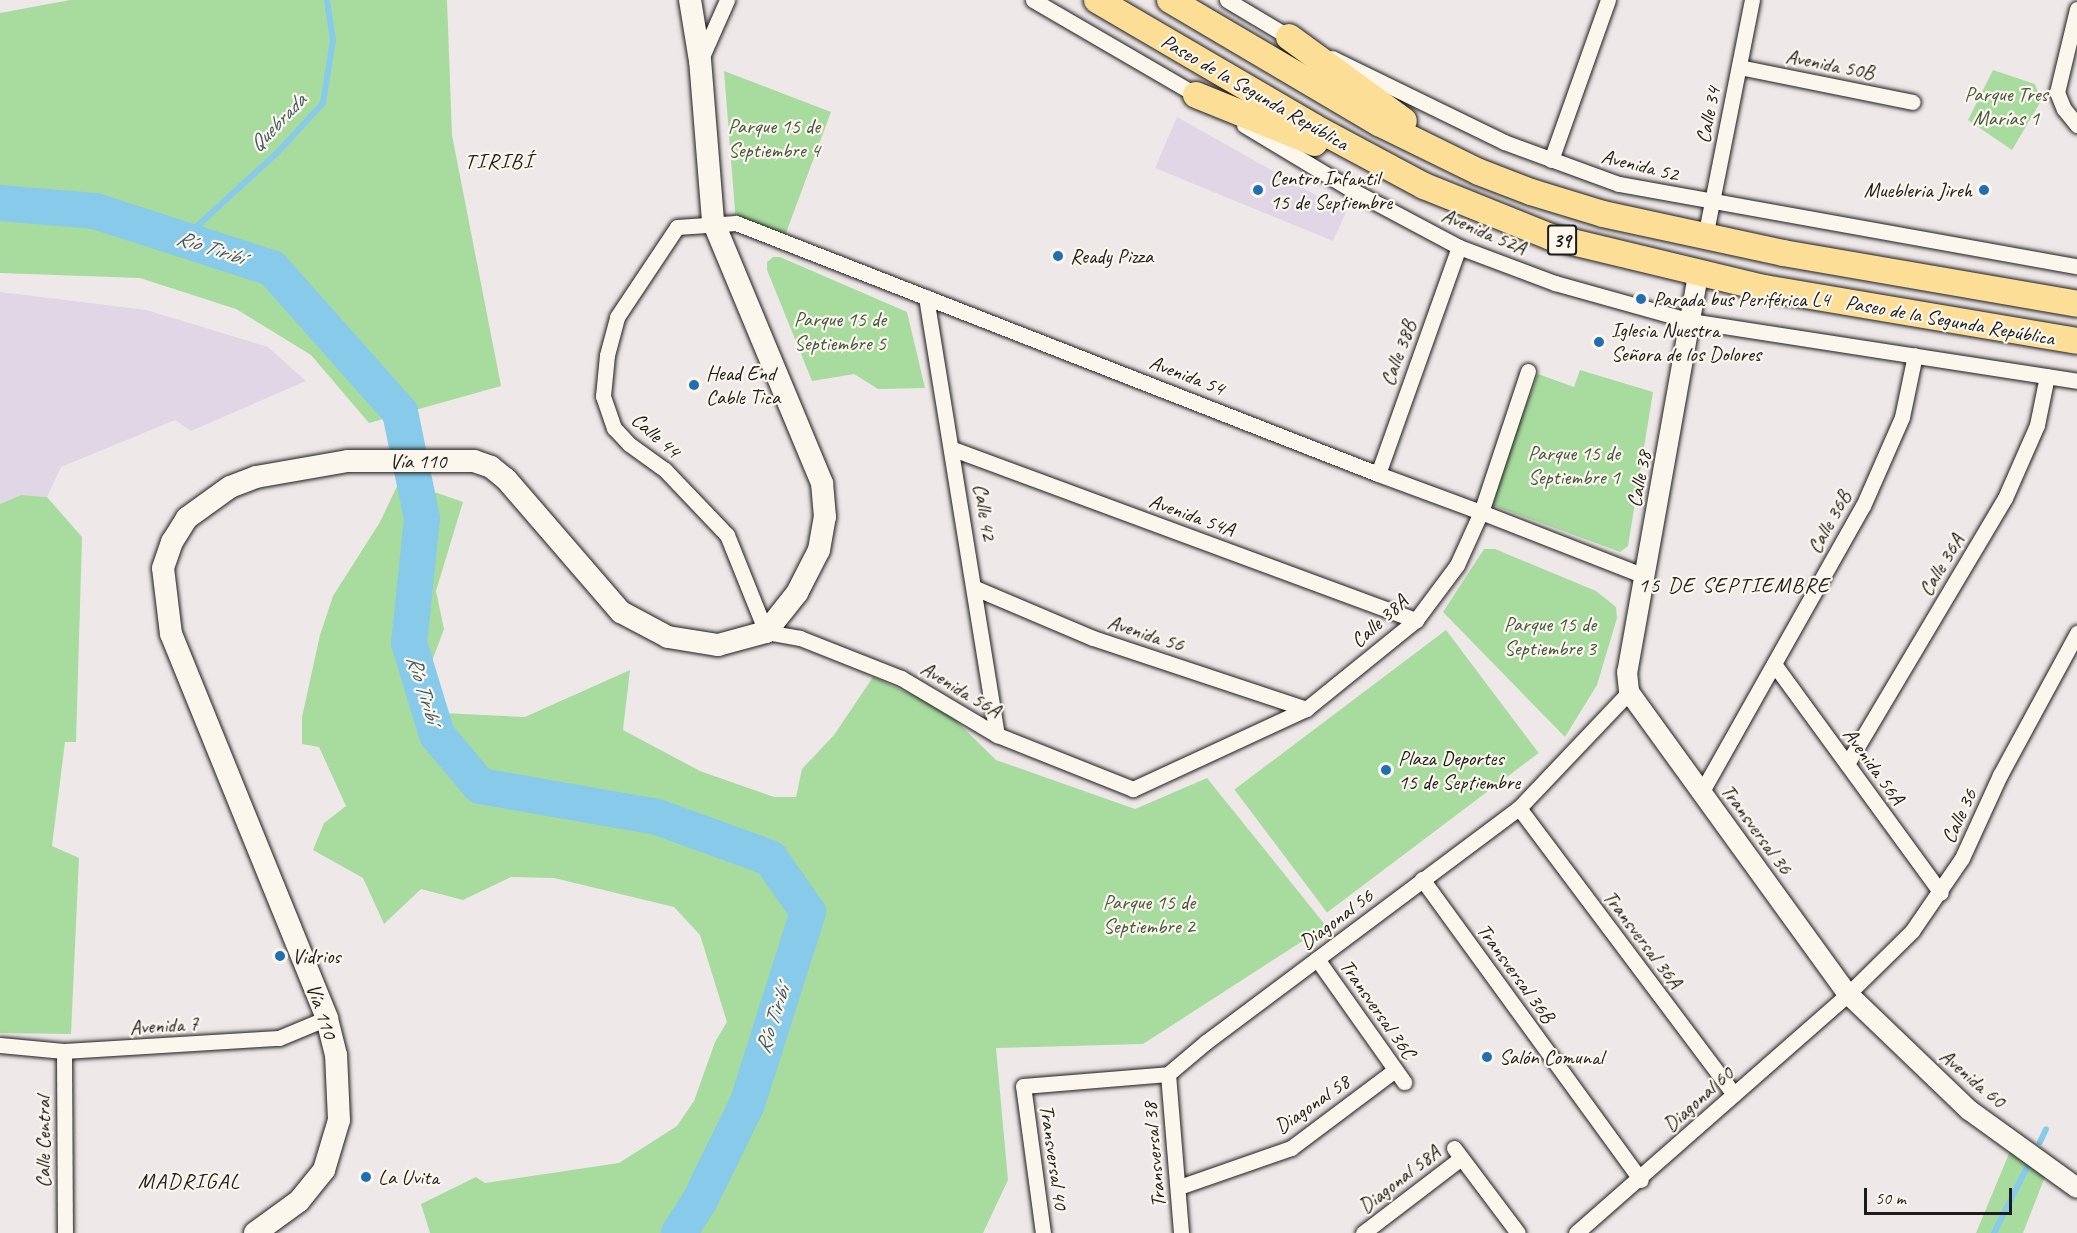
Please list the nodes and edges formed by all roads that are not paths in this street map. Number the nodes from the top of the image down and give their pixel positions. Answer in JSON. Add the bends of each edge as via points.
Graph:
{"nodes":[{"id":1,"x":690,"y":0,"type":"edge"},
{"id":2,"x":707,"y":0,"type":"edge"},
{"id":3,"x":727,"y":0,"type":"edge"},
{"id":4,"x":1033,"y":0,"type":"edge"},
{"id":5,"x":1097,"y":0,"type":"edge"},
{"id":6,"x":1170,"y":0,"type":"edge"},
{"id":7,"x":1227,"y":0,"type":"edge"},
{"id":8,"x":1608,"y":0,"type":"edge"},
{"id":9,"x":1752,"y":0,"type":"edge"},
{"id":10,"x":2077,"y":9,"type":"edge"},
{"id":11,"x":1289,"y":38,"type":"junction"},
{"id":12,"x":700,"y":61,"type":"junction"},
{"id":13,"x":1739,"y":67,"type":"junction"},
{"id":14,"x":1196,"y":95,"type":"junction"},
{"id":15,"x":1913,"y":102,"type":"dead end"},
{"id":16,"x":2077,"y":125,"type":"edge"},
{"id":17,"x":1551,"y":160,"type":"junction"},
{"id":18,"x":1479,"y":172,"type":"junction"},
{"id":19,"x":1424,"y":186,"type":"junction"},
{"id":20,"x":1712,"y":203,"type":"junction"},
{"id":21,"x":713,"y":221,"type":"junction"},
{"id":22,"x":1705,"y":237,"type":"junction"},
{"id":23,"x":1459,"y":247,"type":"junction"},
{"id":24,"x":2077,"y":266,"type":"edge"},
{"id":25,"x":1698,"y":275,"type":"junction"},
{"id":26,"x":926,"y":297,"type":"junction"},
{"id":27,"x":2077,"y":304,"type":"edge"},
{"id":28,"x":1691,"y":321,"type":"junction"},
{"id":29,"x":2077,"y":341,"type":"edge"},
{"id":30,"x":1915,"y":355,"type":"junction"},
{"id":31,"x":1528,"y":371,"type":"dead end"},
{"id":32,"x":2047,"y":376,"type":"junction"},
{"id":33,"x":2077,"y":381,"type":"edge"},
{"id":34,"x":953,"y":449,"type":"junction"},
{"id":35,"x":1378,"y":474,"type":"junction"},
{"id":36,"x":1481,"y":512,"type":"junction"},
{"id":37,"x":1644,"y":576,"type":"junction"},
{"id":38,"x":975,"y":588,"type":"junction"},
{"id":39,"x":1416,"y":620,"type":"junction"},
{"id":40,"x":766,"y":632,"type":"junction"},
{"id":41,"x":2077,"y":633,"type":"edge"},
{"id":42,"x":1774,"y":664,"type":"junction"},
{"id":43,"x":1629,"y":692,"type":"junction"},
{"id":44,"x":1306,"y":709,"type":"junction"},
{"id":45,"x":997,"y":735,"type":"junction"},
{"id":46,"x":1847,"y":764,"type":"junction"},
{"id":47,"x":1133,"y":789,"type":"joint"},
{"id":48,"x":1701,"y":793,"type":"junction"},
{"id":49,"x":1518,"y":808,"type":"junction"},
{"id":50,"x":1422,"y":879,"type":"junction"},
{"id":51,"x":1941,"y":893,"type":"junction"},
{"id":52,"x":1317,"y":959,"type":"junction"},
{"id":53,"x":1848,"y":994,"type":"junction"},
{"id":54,"x":327,"y":1018,"type":"junction"},
{"id":55,"x":0,"y":1045,"type":"edge"},
{"id":56,"x":64,"y":1051,"type":"junction"},
{"id":57,"x":1168,"y":1074,"type":"junction"},
{"id":58,"x":1400,"y":1076,"type":"joint"},
{"id":59,"x":1734,"y":1094,"type":"junction"},
{"id":60,"x":1641,"y":1180,"type":"junction"},
{"id":61,"x":1179,"y":1187,"type":"junction"},
{"id":62,"x":2077,"y":1188,"type":"edge"},
{"id":63,"x":65,"y":1233,"type":"edge"},
{"id":64,"x":255,"y":1233,"type":"edge"},
{"id":65,"x":1043,"y":1233,"type":"edge"},
{"id":66,"x":1181,"y":1233,"type":"edge"},
{"id":67,"x":1364,"y":1233,"type":"edge"},
{"id":68,"x":1518,"y":1233,"type":"edge"},
{"id":69,"x":1576,"y":1233,"type":"edge"}],
"edges":[{"from":1,"to":12,"type":"main road"},
{"from":2,"to":12,"type":"main road"},
{"from":3,"to":12,"type":"street"},
{"from":4,"to":14,"type":"street","name":"Avenida 52A"},
{"from":5,"to":19,"type":"highway","name":"Paseo de la Segunda República","number":"39","via":[[1314,127]]},
{"from":6,"to":18,"type":"highway","name":"Paseo de la Segunda República","number":"39","via":[[1379,123]]},
{"from":7,"to":11,"type":"street","name":"Avenida 52"},
{"from":8,"to":17,"type":"street"},
{"from":9,"to":13,"type":"street","name":"Calle 34"},
{"from":10,"to":16,"type":"street","via":[[2057,86],[2064,109]]},
{"from":11,"to":17,"type":"street","name":"Avenida 52","via":[[1504,142]]},
{"from":11,"to":18,"type":"highway"},
{"from":12,"to":21,"type":"main road"},
{"from":13,"to":15,"type":"street","name":"Avenida 50B"},
{"from":13,"to":20,"type":"street","name":"Calle 34"},
{"from":14,"to":19,"type":"highway"},
{"from":14,"to":23,"type":"street","name":"Avenida 52A","via":[[1352,190]]},
{"from":17,"to":20,"type":"street","name":"Avenida 52","via":[[1619,184]]},
{"from":18,"to":22,"type":"highway","name":"Paseo de la Segunda República","number":"39","via":[[1603,214]]},
{"from":19,"to":25,"type":"highway","name":"Paseo de la Segunda República","number":"39","via":[[1551,237]]},
{"from":20,"to":22,"type":"street","name":"Calle 34"},
{"from":20,"to":24,"type":"street","name":"Avenida 52"},
{"from":21,"to":26,"type":"street","name":"Avenida 54","via":[[736,223]]},
{"from":21,"to":40,"type":"main road","via":[[822,483],[825,517],[819,550],[797,593]]},
{"from":21,"to":40,"type":"street","name":"Calle 44","via":[[677,227],[644,273],[617,317],[606,354],[603,396],[614,428],[628,444],[665,470],[727,535]]},
{"from":22,"to":27,"type":"highway","name":"Paseo de la Segunda República","number":"39"},
{"from":23,"to":28,"type":"street","name":"Avenida 52A","via":[[1555,283]]},
{"from":23,"to":35,"type":"street","name":"Calle 38B"},
{"from":25,"to":28,"type":"street","name":"Calle 38"},
{"from":25,"to":29,"type":"highway","name":"Paseo de la Segunda República","number":"39"},
{"from":26,"to":34,"type":"street","name":"Calle 42"},
{"from":26,"to":35,"type":"street","name":"Avenida 54"},
{"from":28,"to":30,"type":"street","name":"Avenida 52A"},
{"from":28,"to":37,"type":"street","name":"Calle 38"},
{"from":30,"to":32,"type":"street","name":"Avenida 52A"},
{"from":30,"to":42,"type":"street","name":"Calle 36B","via":[[1902,417],[1863,506]]},
{"from":31,"to":36,"type":"street","name":"Calle 38A"},
{"from":32,"to":33,"type":"street","name":"Avenida 52A"},
{"from":32,"to":46,"type":"street","name":"Calle 36A","via":[[2037,425],[2005,498]]},
{"from":34,"to":38,"type":"street","name":"Calle 42"},
{"from":34,"to":39,"type":"street","name":"Avenida 54A"},
{"from":35,"to":36,"type":"street","name":"Avenida 54"},
{"from":36,"to":37,"type":"street","name":"Avenida 54"},
{"from":36,"to":39,"type":"street","name":"Calle 38A","via":[[1457,565]]},
{"from":37,"to":43,"type":"street","name":"Calle 38","via":[[1627,672]]},
{"from":38,"to":44,"type":"street","name":"Avenida 56","via":[[1094,638]]},
{"from":38,"to":45,"type":"street","name":"Calle 42"},
{"from":39,"to":44,"type":"street","name":"Calle 38A"},
{"from":40,"to":45,"type":"street","name":"Avenida 56A","via":[[800,638],[901,678]]},
{"from":40,"to":54,"type":"main road","name":"Vía 110","via":[[718,645],[668,637],[621,612],[506,480],[491,467],[467,461],[348,461],[290,468],[230,487],[188,518],[172,542],[163,568],[171,634]]},
{"from":41,"to":51,"type":"street","name":"Calle 36"},
{"from":42,"to":46,"type":"street","name":"Avenida 56A"},
{"from":42,"to":48,"type":"street","name":"Calle 36B"},
{"from":43,"to":48,"type":"street","name":"Transversal 36"},
{"from":43,"to":49,"type":"street","name":"Diagonal 56"},
{"from":44,"to":47,"type":"street","name":"Calle 38A"},
{"from":45,"to":47,"type":"street","name":"Avenida 56A"},
{"from":46,"to":51,"type":"street","name":"Avenida 56A"},
{"from":48,"to":53,"type":"street","name":"Transversal 36"},
{"from":49,"to":50,"type":"street","name":"Diagonal 56"},
{"from":49,"to":59,"type":"street","name":"Transversal 36A"},
{"from":50,"to":52,"type":"street","name":"Diagonal 56"},
{"from":50,"to":60,"type":"street","name":"Transversal 36B"},
{"from":51,"to":53,"type":"street","name":"Calle 36","via":[[1912,931]]},
{"from":52,"to":57,"type":"street","name":"Diagonal 56"},
{"from":52,"to":58,"type":"street","name":"Transversal 36C"},
{"from":53,"to":59,"type":"street","name":"Diagonal 60"},
{"from":53,"to":62,"type":"street","name":"Avenida 60","via":[[1970,1110]]},
{"from":54,"to":56,"type":"street","name":"Avenida 7","via":[[279,1038]]},
{"from":54,"to":64,"type":"main road","name":"Vía 110","via":[[336,1055],[339,1102],[331,1154],[324,1170],[299,1201]]},
{"from":55,"to":56,"type":"street","name":"Avenida 7"},
{"from":56,"to":63,"type":"street","name":"Calle Central"},
{"from":57,"to":61,"type":"street","name":"Transversal 38"},
{"from":57,"to":65,"type":"street","name":"Transversal 40","via":[[1023,1086]]},
{"from":58,"to":61,"type":"street","name":"Diagonal 58","via":[[1292,1148]]},
{"from":59,"to":60,"type":"street","name":"Diagonal 60"},
{"from":60,"to":69,"type":"street","name":"Diagonal 60"},
{"from":61,"to":66,"type":"street","name":"Transversal 38"},
{"from":67,"to":68,"type":"street","name":"Diagonal 58A","via":[[1457,1153]]}]}
